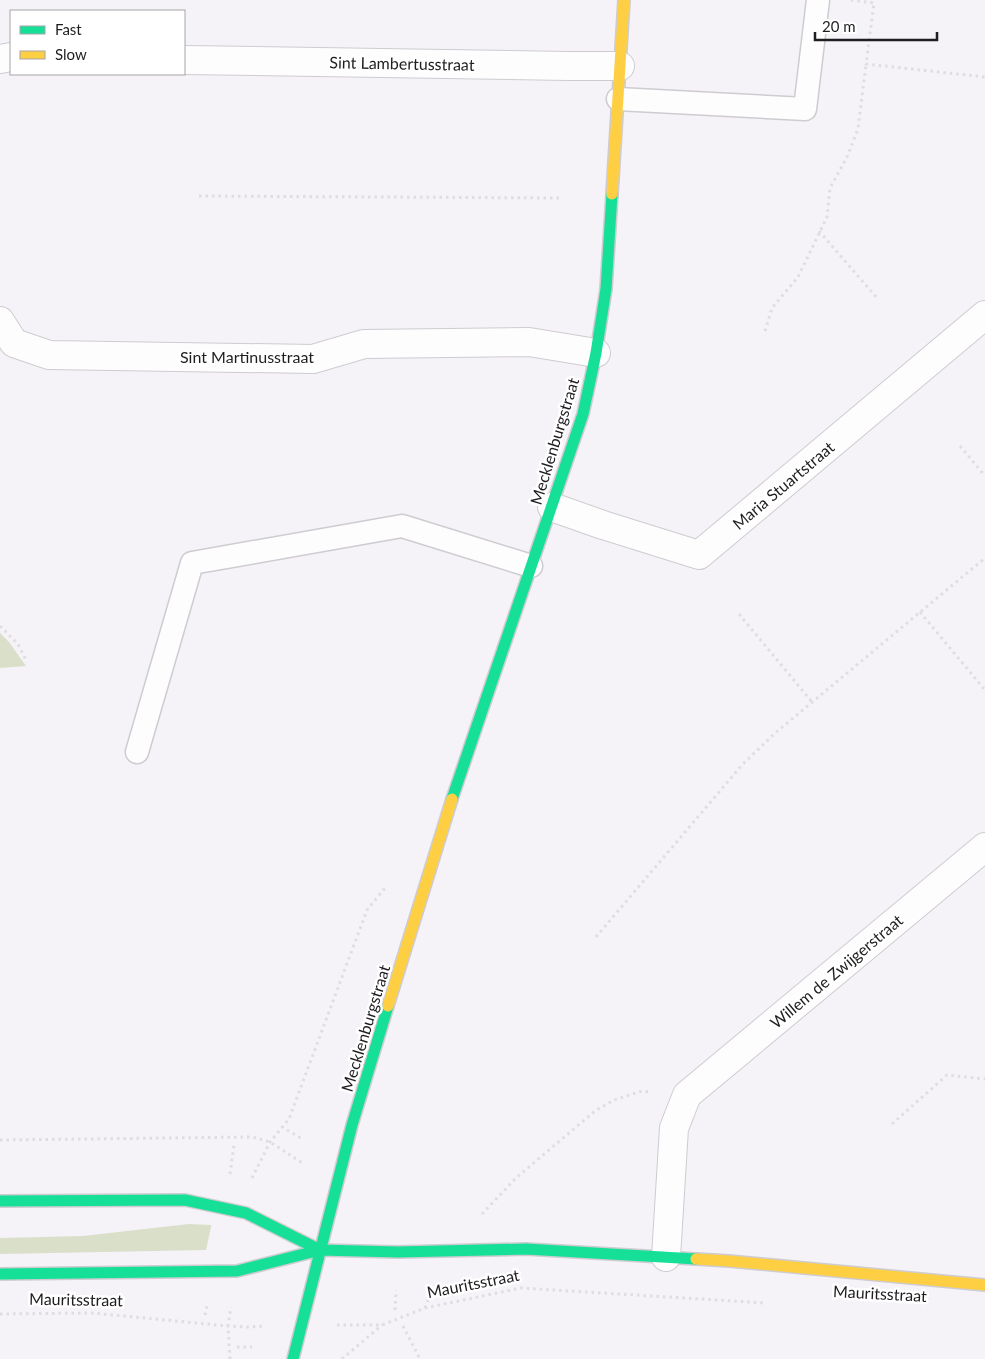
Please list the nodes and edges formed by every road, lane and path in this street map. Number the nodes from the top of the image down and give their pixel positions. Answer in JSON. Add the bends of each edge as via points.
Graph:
{"nodes":[{"id":1,"x":624,"y":0,"type":"edge"},
{"id":2,"x":818,"y":0,"type":"edge"},
{"id":3,"x":851,"y":0,"type":"edge"},
{"id":4,"x":185,"y":60,"type":"edge"},
{"id":5,"x":866,"y":64,"type":"junction"},
{"id":6,"x":620,"y":66,"type":"junction"},
{"id":7,"x":985,"y":77,"type":"edge"},
{"id":8,"x":618,"y":99,"type":"junction"},
{"id":9,"x":199,"y":196,"type":"dead end"},
{"id":10,"x":559,"y":198,"type":"dead end"},
{"id":11,"x":819,"y":231,"type":"junction"},
{"id":12,"x":877,"y":298,"type":"dead end"},
{"id":13,"x":985,"y":315,"type":"edge"},
{"id":14,"x":0,"y":321,"type":"edge"},
{"id":15,"x":765,"y":331,"type":"dead end"},
{"id":16,"x":596,"y":353,"type":"junction"},
{"id":17,"x":960,"y":446,"type":"dead end"},
{"id":18,"x":985,"y":476,"type":"edge"},
{"id":19,"x":552,"y":507,"type":"junction"},
{"id":20,"x":985,"y":558,"type":"edge"},
{"id":21,"x":531,"y":566,"type":"junction"},
{"id":22,"x":920,"y":612,"type":"junction"},
{"id":23,"x":739,"y":614,"type":"dead end"},
{"id":24,"x":0,"y":626,"type":"edge"},
{"id":25,"x":27,"y":662,"type":"dead end"},
{"id":26,"x":985,"y":690,"type":"edge"},
{"id":27,"x":812,"y":702,"type":"junction"},
{"id":28,"x":137,"y":752,"type":"dead end"},
{"id":29,"x":985,"y":848,"type":"edge"},
{"id":30,"x":391,"y":882,"type":"dead end"},
{"id":31,"x":596,"y":937,"type":"dead end"},
{"id":32,"x":985,"y":1079,"type":"edge"},
{"id":33,"x":686,"y":1096,"type":"junction"},
{"id":34,"x":892,"y":1124,"type":"dead end"},
{"id":35,"x":287,"y":1130,"type":"dead end"},
{"id":36,"x":301,"y":1138,"type":"dead end"},
{"id":37,"x":0,"y":1140,"type":"edge"},
{"id":38,"x":270,"y":1142,"type":"junction"},
{"id":39,"x":234,"y":1145,"type":"dead end"},
{"id":40,"x":230,"y":1174,"type":"dead end"},
{"id":41,"x":336,"y":1184,"type":"junction"},
{"id":42,"x":0,"y":1201,"type":"edge"},
{"id":43,"x":320,"y":1250,"type":"junction"},
{"id":44,"x":460,"y":1250,"type":"junction"},
{"id":45,"x":666,"y":1256,"type":"junction"},
{"id":46,"x":0,"y":1274,"type":"edge"},
{"id":47,"x":985,"y":1285,"type":"edge"},
{"id":48,"x":396,"y":1290,"type":"dead end"},
{"id":49,"x":769,"y":1303,"type":"dead end"},
{"id":50,"x":395,"y":1310,"type":"dead end"},
{"id":51,"x":0,"y":1314,"type":"edge"},
{"id":52,"x":302,"y":1325,"type":"junction"},
{"id":53,"x":382,"y":1325,"type":"junction"},
{"id":54,"x":403,"y":1326,"type":"dead end"},
{"id":55,"x":237,"y":1347,"type":"dead end"},
{"id":56,"x":252,"y":1347,"type":"dead end"},
{"id":57,"x":293,"y":1359,"type":"edge"},
{"id":58,"x":342,"y":1359,"type":"edge"},
{"id":59,"x":420,"y":1359,"type":"edge"}],
"edges":[{"from":1,"to":6,"type":"main road","name":"Mecklenburgstraat"},
{"from":2,"to":8,"type":"lane","via":[[805,109]]},
{"from":3,"to":5,"type":"path","via":[[874,3]]},
{"from":4,"to":6,"type":"street","name":"Sint Lambertusstraat"},
{"from":5,"to":7,"type":"path"},
{"from":5,"to":11,"type":"path","via":[[858,129],[830,188],[827,216]]},
{"from":6,"to":8,"type":"main road","name":"Mecklenburgstraat"},
{"from":8,"to":16,"type":"main road","name":"Mecklenburgstraat","via":[[606,289]]},
{"from":9,"to":10,"type":"path"},
{"from":11,"to":12,"type":"path"},
{"from":11,"to":15,"type":"path","via":[[798,277],[772,308]]},
{"from":13,"to":19,"type":"street","name":"Maria Stuartstraat","via":[[699,555]]},
{"from":14,"to":16,"type":"street","name":"Sint Martinusstraat","via":[[14,343],[49,355],[313,359],[364,344],[529,342]]},
{"from":16,"to":19,"type":"main road","name":"Mecklenburgstraat","via":[[583,414]]},
{"from":17,"to":18,"type":"path"},
{"from":19,"to":21,"type":"main road","name":"Mecklenburgstraat"},
{"from":20,"to":22,"type":"path"},
{"from":21,"to":28,"type":"lane","via":[[402,526],[192,563]]},
{"from":21,"to":41,"type":"main road","name":"Mecklenburgstraat","via":[[446,817]]},
{"from":22,"to":26,"type":"path"},
{"from":22,"to":27,"type":"path"},
{"from":23,"to":27,"type":"path"},
{"from":24,"to":25,"type":"path","via":[[18,644]]},
{"from":27,"to":31,"type":"path","via":[[742,765]]},
{"from":29,"to":33,"type":"street","name":"Willem de Zwijgerstraat"},
{"from":30,"to":38,"type":"path","via":[[367,910],[289,1119]]},
{"from":32,"to":34,"type":"path","via":[[946,1075]]},
{"from":33,"to":44,"type":"path","via":[[642,1091],[614,1100],[596,1111],[516,1178],[483,1211]]},
{"from":33,"to":45,"type":"street","name":"Willem de Zwijgerstraat","via":[[674,1128]]},
{"from":35,"to":36,"type":"path"},
{"from":37,"to":38,"type":"path","via":[[244,1137]]},
{"from":38,"to":41,"type":"path"},
{"from":39,"to":40,"type":"path"},
{"from":41,"to":43,"type":"main road","name":"Mecklenburgstraat"},
{"from":42,"to":43,"type":"main road","name":"Mauritsstraat","via":[[185,1200],[246,1213]]},
{"from":43,"to":44,"type":"main road","name":"Mauritsstraat"},
{"from":43,"to":46,"type":"main road","name":"Mauritsstraat","via":[[237,1271]]},
{"from":43,"to":52,"type":"main road"},
{"from":44,"to":45,"type":"main road","name":"Mauritsstraat","via":[[526,1249]]},
{"from":45,"to":47,"type":"main road","name":"Mauritsstraat"},
{"from":48,"to":50,"type":"path"},
{"from":49,"to":53,"type":"path","name":"Mauritsstraat","via":[[520,1288],[425,1308]]},
{"from":51,"to":52,"type":"path","name":"Mauritsstraat","via":[[92,1313],[248,1327]]},
{"from":52,"to":53,"type":"path","name":"Mauritsstraat"},
{"from":52,"to":57,"type":"main road"},
{"from":53,"to":58,"type":"path"},
{"from":54,"to":59,"type":"path"},
{"from":55,"to":56,"type":"path"}]}
